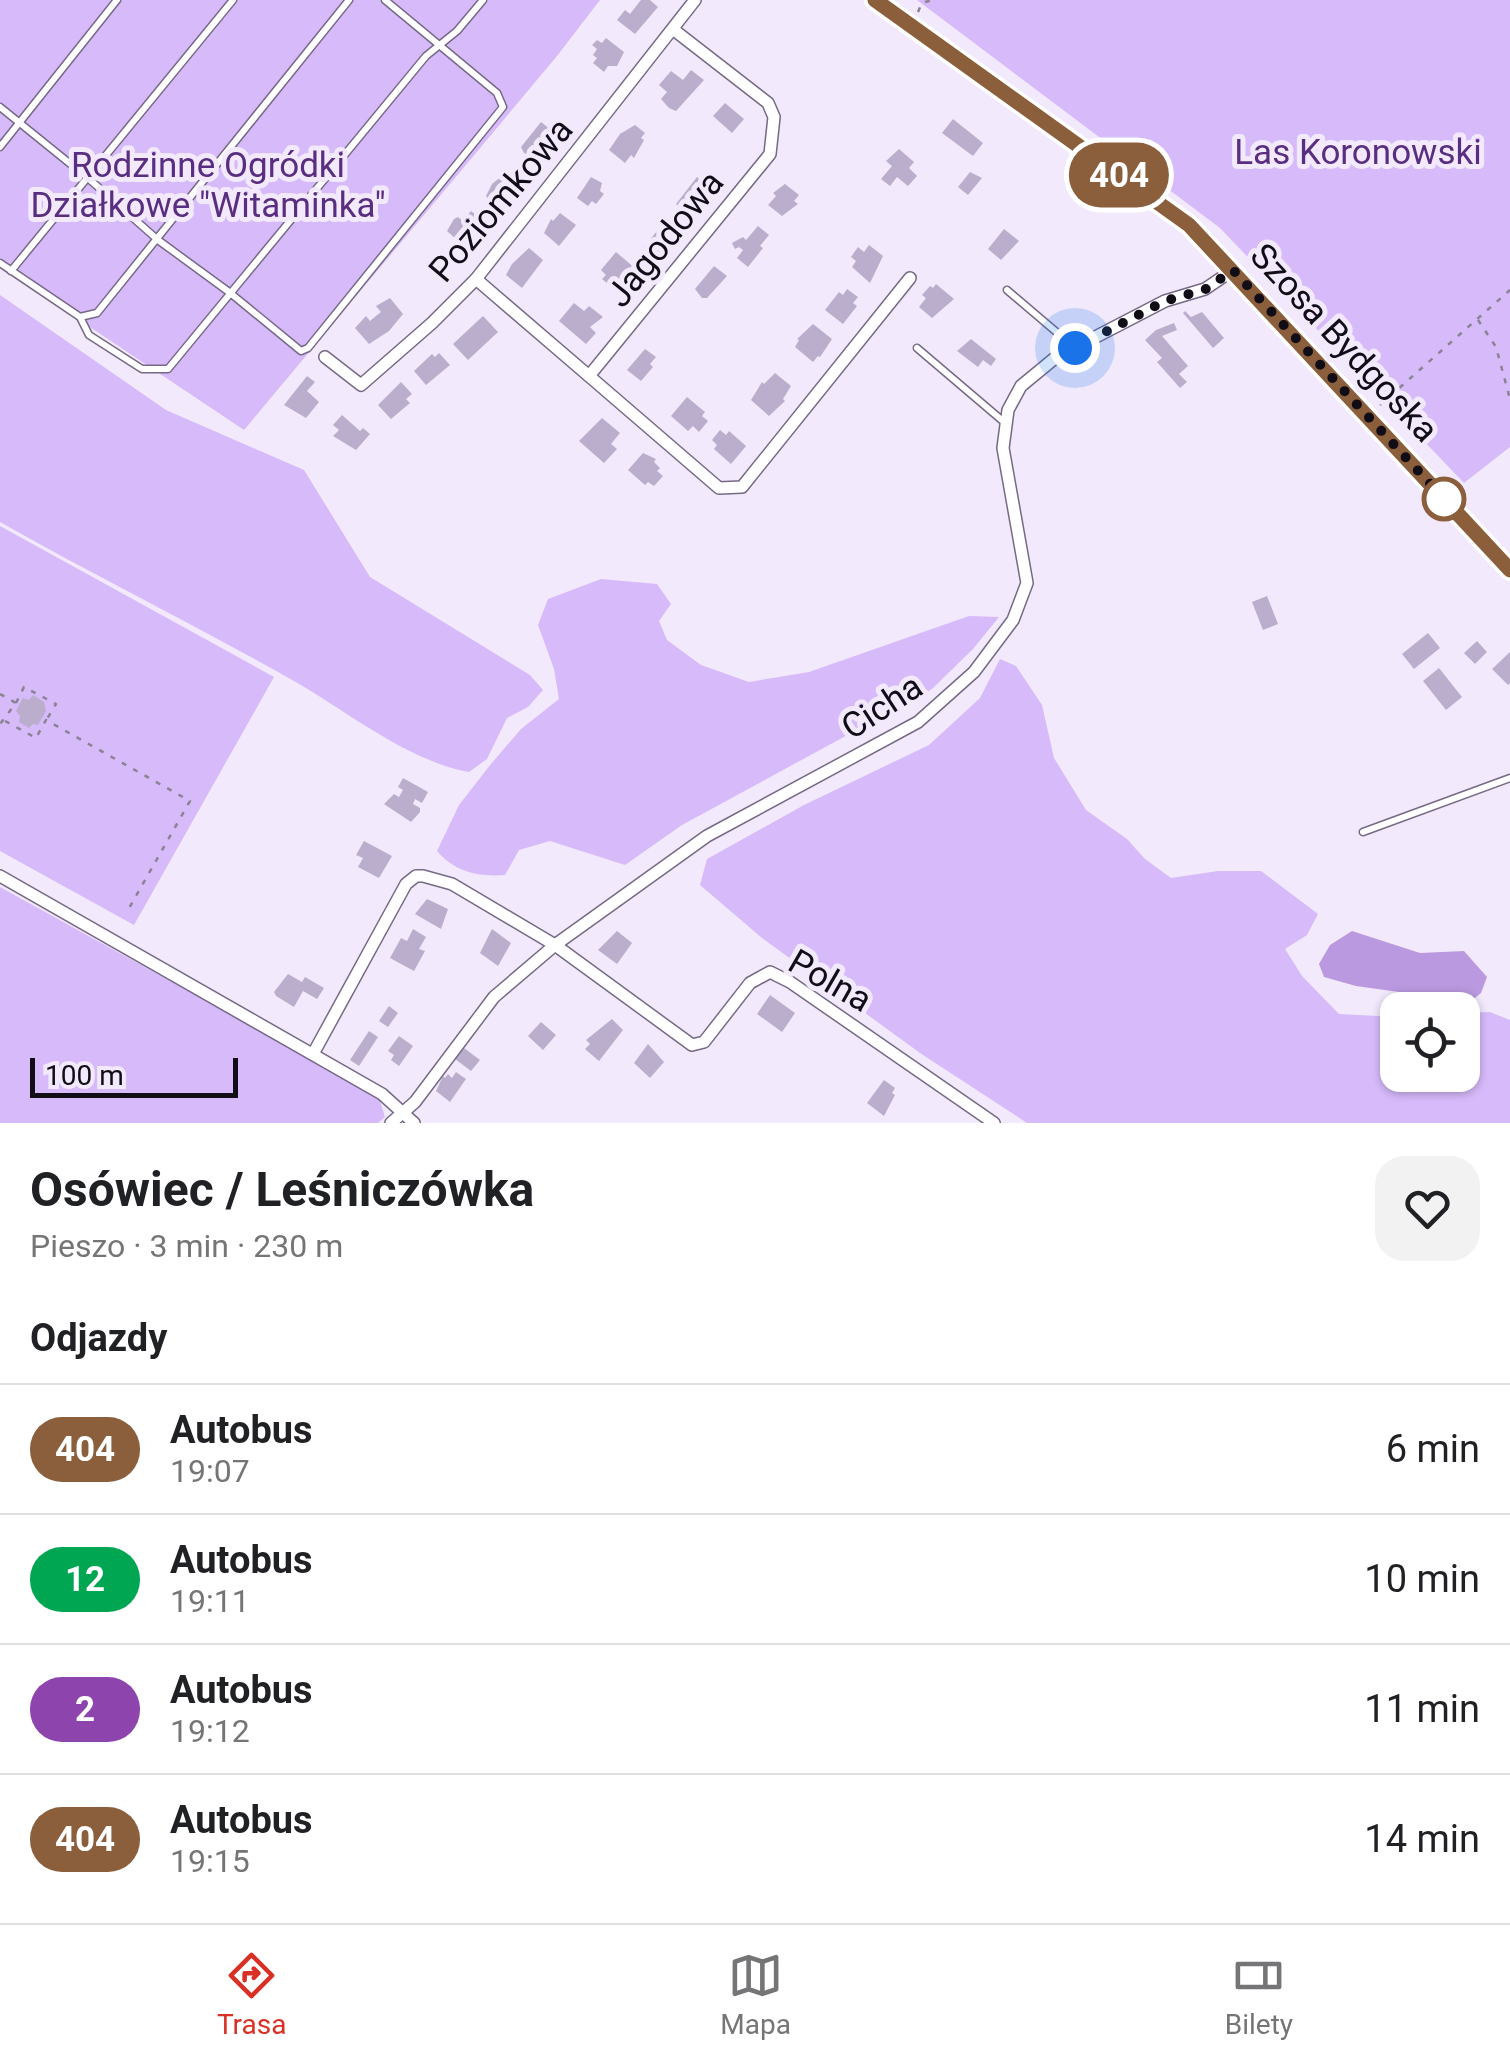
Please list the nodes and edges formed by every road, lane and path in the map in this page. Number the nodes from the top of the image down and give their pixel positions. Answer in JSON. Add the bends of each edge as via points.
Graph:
{"nodes":[{"id":1,"x":117,"y":0,"type":"edge"},
{"id":2,"x":234,"y":0,"type":"edge"},
{"id":3,"x":350,"y":0,"type":"edge"},
{"id":4,"x":386,"y":0,"type":"edge"},
{"id":5,"x":483,"y":0,"type":"edge"},
{"id":6,"x":695,"y":0,"type":"edge"},
{"id":7,"x":875,"y":0,"type":"edge"},
{"id":8,"x":933,"y":0,"type":"edge"},
{"id":9,"x":924,"y":3,"type":"dead end"},
{"id":10,"x":674,"y":30,"type":"junction"},
{"id":11,"x":437,"y":45,"type":"junction"},
{"id":12,"x":0,"y":106,"type":"edge"},
{"id":13,"x":20,"y":123,"type":"junction"},
{"id":14,"x":0,"y":148,"type":"edge"},
{"id":15,"x":89,"y":179,"type":"junction"},
{"id":16,"x":158,"y":240,"type":"junction"},
{"id":17,"x":0,"y":263,"type":"edge"},
{"id":18,"x":1233,"y":270,"type":"junction"},
{"id":19,"x":11,"y":271,"type":"junction"},
{"id":20,"x":910,"y":278,"type":"dead end"},
{"id":21,"x":476,"y":279,"type":"junction"},
{"id":22,"x":1008,"y":290,"type":"dead end"},
{"id":23,"x":1510,"y":290,"type":"edge"},
{"id":24,"x":229,"y":292,"type":"junction"},
{"id":25,"x":80,"y":317,"type":"junction"},
{"id":26,"x":1478,"y":319,"type":"junction"},
{"id":27,"x":917,"y":348,"type":"dead end"},
{"id":28,"x":1075,"y":348,"type":"junction"},
{"id":29,"x":325,"y":356,"type":"dead end"},
{"id":30,"x":589,"y":376,"type":"junction"},
{"id":31,"x":1510,"y":399,"type":"edge"},
{"id":32,"x":1368,"y":416,"type":"junction"},
{"id":33,"x":1005,"y":422,"type":"junction"},
{"id":34,"x":1510,"y":570,"type":"edge"},
{"id":35,"x":0,"y":694,"type":"edge"},
{"id":36,"x":16,"y":702,"type":"junction"},
{"id":37,"x":46,"y":720,"type":"junction"},
{"id":38,"x":2,"y":722,"type":"edge"},
{"id":39,"x":1510,"y":778,"type":"edge"},
{"id":40,"x":1363,"y":832,"type":"dead end"},
{"id":41,"x":0,"y":876,"type":"edge"},
{"id":42,"x":128,"y":910,"type":"dead end"},
{"id":43,"x":554,"y":945,"type":"junction"},
{"id":44,"x":313,"y":1054,"type":"junction"},
{"id":45,"x":403,"y":1112,"type":"junction"},
{"id":46,"x":391,"y":1123,"type":"edge"},
{"id":47,"x":414,"y":1123,"type":"edge"},
{"id":48,"x":994,"y":1123,"type":"edge"}],
"edges":[{"from":1,"to":13,"type":"lane"},
{"from":2,"to":15,"type":"lane"},
{"from":3,"to":16,"type":"lane"},
{"from":4,"to":11,"type":"lane"},
{"from":5,"to":11,"type":"lane"},
{"from":6,"to":10,"type":"street","name":"Poziomkowa"},
{"from":7,"to":18,"type":"main road","name":"Szosa Bydgoska","via":[[1189,225]]},
{"from":8,"to":9,"type":"path"},
{"from":10,"to":21,"type":"street","name":"Poziomkowa"},
{"from":10,"to":30,"type":"street","name":"Jagodowa","via":[[768,103],[774,117],[770,154]]},
{"from":11,"to":24,"type":"lane"},
{"from":11,"to":24,"type":"lane","via":[[498,93],[503,107],[308,348],[302,351]]},
{"from":12,"to":13,"type":"lane"},
{"from":13,"to":14,"type":"lane"},
{"from":13,"to":15,"type":"lane"},
{"from":15,"to":16,"type":"lane"},
{"from":15,"to":19,"type":"lane"},
{"from":16,"to":24,"type":"lane"},
{"from":16,"to":25,"type":"lane","via":[[98,312]]},
{"from":17,"to":19,"type":"lane"},
{"from":18,"to":28,"type":"street","name":"Cicha","via":[[1206,289],[1165,301]]},
{"from":18,"to":32,"type":"main road","name":"Szosa Bydgoska"},
{"from":19,"to":25,"type":"lane"},
{"from":20,"to":30,"type":"street","via":[[742,487],[718,488]]},
{"from":21,"to":29,"type":"street","name":"Poziomkowa","via":[[361,384]]},
{"from":21,"to":30,"type":"street"},
{"from":22,"to":28,"type":"lane"},
{"from":23,"to":26,"type":"path"},
{"from":24,"to":25,"type":"lane","via":[[168,369],[142,369],[89,335]]},
{"from":26,"to":31,"type":"path","via":[[1496,347]]},
{"from":26,"to":32,"type":"path"},
{"from":27,"to":33,"type":"lane"},
{"from":28,"to":33,"type":"street","name":"Cicha","via":[[1020,386]]},
{"from":32,"to":34,"type":"main road","name":"Szosa Bydgoska"},
{"from":33,"to":43,"type":"street","name":"Cicha","via":[[1005,469],[1027,583],[1013,620],[974,672],[918,722],[707,836]]},
{"from":35,"to":36,"type":"path"},
{"from":36,"to":37,"type":"path","via":[[24,688],[56,704]]},
{"from":36,"to":38,"type":"path"},
{"from":37,"to":38,"type":"path","via":[[36,738]]},
{"from":37,"to":42,"type":"path","via":[[190,802]]},
{"from":39,"to":40,"type":"lane"},
{"from":41,"to":44,"type":"street"},
{"from":43,"to":44,"type":"street","via":[[452,884],[416,876]]},
{"from":43,"to":45,"type":"street","name":"Cicha","via":[[494,996]]},
{"from":43,"to":48,"type":"street","name":"Polna","via":[[692,1044],[704,1042],[750,983],[770,972]]},
{"from":44,"to":45,"type":"street"},
{"from":45,"to":46,"type":"street","name":"Cicha"},
{"from":45,"to":47,"type":"street"}]}
